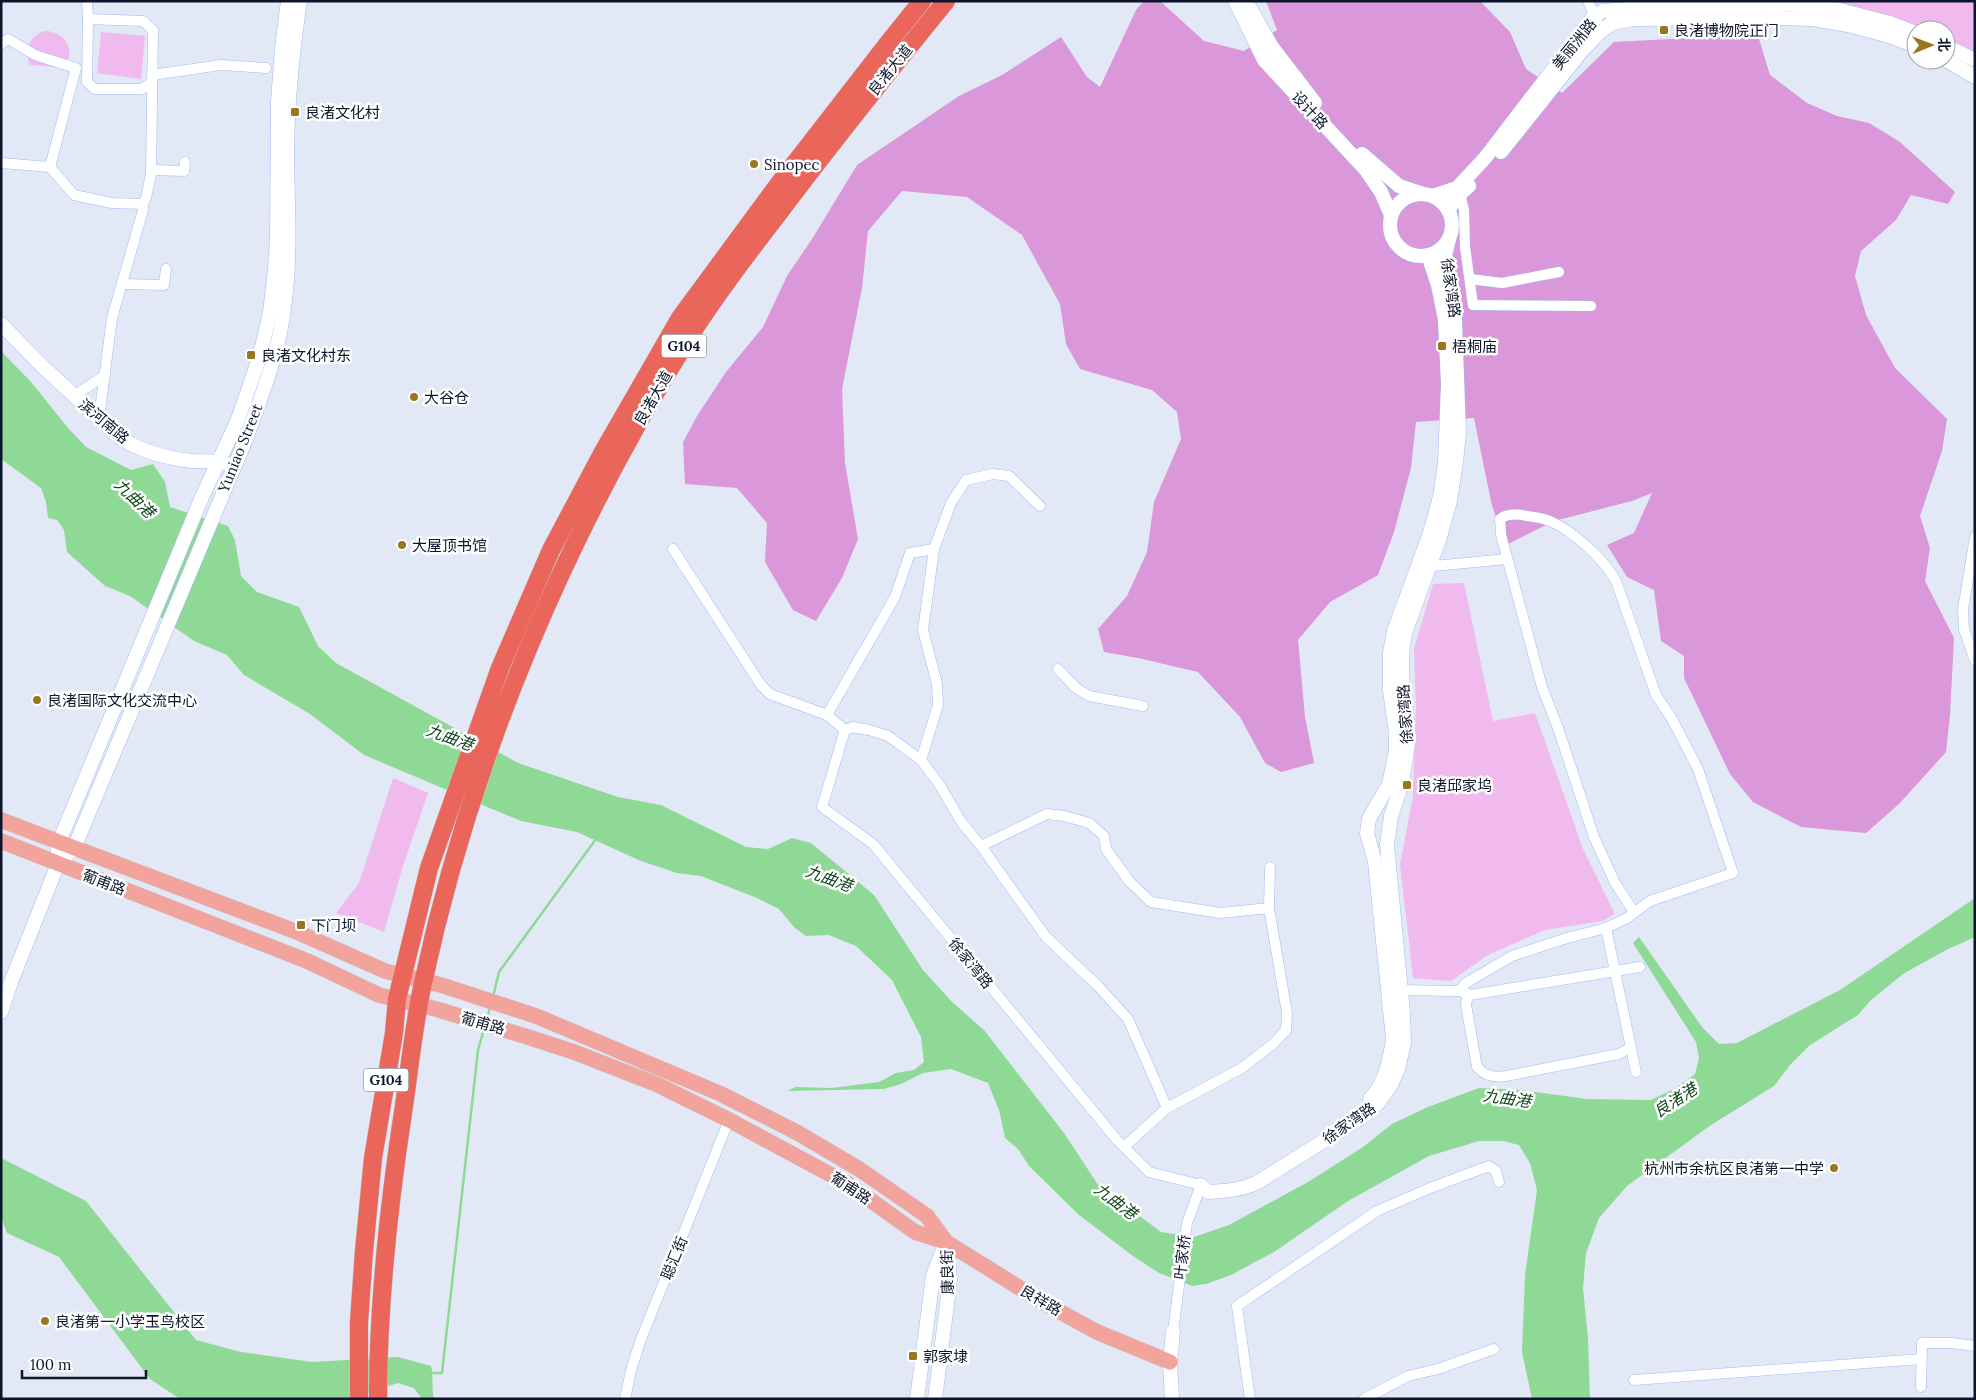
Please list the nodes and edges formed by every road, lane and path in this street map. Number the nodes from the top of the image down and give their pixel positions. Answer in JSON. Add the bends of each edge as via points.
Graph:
{"nodes":[{"id":1,"x":87,"y":1,"type":"edge"},
{"id":2,"x":288,"y":1,"type":"edge"},
{"id":3,"x":300,"y":1,"type":"edge"},
{"id":4,"x":922,"y":1,"type":"edge"},
{"id":5,"x":946,"y":1,"type":"edge"},
{"id":6,"x":1235,"y":1,"type":"edge"},
{"id":7,"x":1246,"y":1,"type":"edge"},
{"id":8,"x":1588,"y":1,"type":"edge"},
{"id":9,"x":1594,"y":16,"type":"junction"},
{"id":10,"x":88,"y":20,"type":"junction"},
{"id":11,"x":1906,"y":30,"type":"edge"},
{"id":12,"x":1602,"y":31,"type":"junction"},
{"id":13,"x":1906,"y":42,"type":"edge"},
{"id":14,"x":1,"y":44,"type":"edge"},
{"id":15,"x":1956,"y":51,"type":"edge"},
{"id":16,"x":1975,"y":60,"type":"edge"},
{"id":17,"x":1956,"y":66,"type":"edge"},
{"id":18,"x":266,"y":68,"type":"dead end"},
{"id":19,"x":1975,"y":77,"type":"edge"},
{"id":20,"x":152,"y":79,"type":"junction"},
{"id":21,"x":185,"y":162,"type":"dead end"},
{"id":22,"x":1,"y":163,"type":"edge"},
{"id":23,"x":50,"y":167,"type":"junction"},
{"id":24,"x":151,"y":170,"type":"junction"},
{"id":25,"x":1460,"y":194,"type":"junction"},
{"id":26,"x":1428,"y":195,"type":"junction"},
{"id":27,"x":143,"y":204,"type":"junction"},
{"id":28,"x":1448,"y":210,"type":"junction"},
{"id":29,"x":1391,"y":215,"type":"junction"},
{"id":30,"x":1448,"y":239,"type":"junction"},
{"id":31,"x":1428,"y":255,"type":"junction"},
{"id":32,"x":166,"y":270,"type":"dead end"},
{"id":33,"x":1559,"y":272,"type":"dead end"},
{"id":34,"x":1470,"y":279,"type":"junction"},
{"id":35,"x":122,"y":284,"type":"junction"},
{"id":36,"x":1591,"y":306,"type":"dead end"},
{"id":37,"x":1,"y":324,"type":"edge"},
{"id":38,"x":105,"y":375,"type":"junction"},
{"id":39,"x":74,"y":396,"type":"junction"},
{"id":40,"x":99,"y":418,"type":"junction"},
{"id":41,"x":220,"y":461,"type":"junction"},
{"id":42,"x":233,"y":467,"type":"junction"},
{"id":43,"x":1040,"y":506,"type":"dead end"},
{"id":44,"x":1975,"y":537,"type":"edge"},
{"id":45,"x":673,"y":549,"type":"dead end"},
{"id":46,"x":934,"y":549,"type":"junction"},
{"id":47,"x":1507,"y":559,"type":"junction"},
{"id":48,"x":1423,"y":567,"type":"junction"},
{"id":49,"x":1975,"y":661,"type":"edge"},
{"id":50,"x":1058,"y":669,"type":"dead end"},
{"id":51,"x":1143,"y":706,"type":"dead end"},
{"id":52,"x":827,"y":715,"type":"junction"},
{"id":53,"x":845,"y":730,"type":"junction"},
{"id":54,"x":921,"y":760,"type":"junction"},
{"id":55,"x":1,"y":820,"type":"edge"},
{"id":56,"x":1,"y":841,"type":"edge"},
{"id":57,"x":58,"y":842,"type":"junction"},
{"id":58,"x":981,"y":846,"type":"junction"},
{"id":59,"x":74,"y":848,"type":"junction"},
{"id":60,"x":58,"y":864,"type":"junction"},
{"id":61,"x":1270,"y":867,"type":"dead end"},
{"id":62,"x":1269,"y":908,"type":"junction"},
{"id":63,"x":1634,"y":912,"type":"junction"},
{"id":64,"x":1606,"y":928,"type":"junction"},
{"id":65,"x":1640,"y":966,"type":"dead end"},
{"id":66,"x":1615,"y":971,"type":"junction"},
{"id":67,"x":403,"y":975,"type":"junction"},
{"id":68,"x":424,"y":981,"type":"junction"},
{"id":69,"x":1395,"y":990,"type":"junction"},
{"id":70,"x":1463,"y":992,"type":"junction"},
{"id":71,"x":397,"y":1000,"type":"junction"},
{"id":72,"x":419,"y":1005,"type":"junction"},
{"id":73,"x":1,"y":1012,"type":"edge"},
{"id":74,"x":1631,"y":1047,"type":"junction"},
{"id":75,"x":1636,"y":1072,"type":"dead end"},
{"id":76,"x":1166,"y":1108,"type":"junction"},
{"id":77,"x":729,"y":1120,"type":"junction"},
{"id":78,"x":1124,"y":1147,"type":"junction"},
{"id":79,"x":1500,"y":1182,"type":"dead end"},
{"id":80,"x":1200,"y":1185,"type":"junction"},
{"id":81,"x":927,"y":1216,"type":"joint"},
{"id":82,"x":946,"y":1242,"type":"junction"},
{"id":83,"x":1172,"y":1332,"type":"joint"},
{"id":84,"x":1975,"y":1345,"type":"edge"},
{"id":85,"x":1494,"y":1349,"type":"dead end"},
{"id":86,"x":1922,"y":1358,"type":"junction"},
{"id":87,"x":1170,"y":1362,"type":"junction"},
{"id":88,"x":1634,"y":1380,"type":"dead end"},
{"id":89,"x":1921,"y":1387,"type":"dead end"},
{"id":90,"x":378,"y":1396,"type":"edge"},
{"id":91,"x":359,"y":1397,"type":"edge"},
{"id":92,"x":625,"y":1399,"type":"edge"},
{"id":93,"x":917,"y":1399,"type":"edge"},
{"id":94,"x":935,"y":1399,"type":"edge"},
{"id":95,"x":1172,"y":1399,"type":"edge"},
{"id":96,"x":1250,"y":1399,"type":"edge"},
{"id":97,"x":1364,"y":1399,"type":"edge"}],
"edges":[{"from":1,"to":10,"type":"street"},
{"from":2,"to":41,"type":"street","name":"Yuniao Street","via":[[278,102],[277,238],[270,312],[260,356]]},
{"from":3,"to":42,"type":"street","name":"Yuniao Street","via":[[288,112],[289,221],[284,309],[264,389]]},
{"from":4,"to":67,"type":"highway","name":"良渚大道","number":"G104","via":[[778,185],[680,318],[603,452],[551,550],[500,668],[429,868]]},
{"from":5,"to":68,"type":"highway","name":"良渚大道","number":"G104","via":[[745,258],[689,338],[619,458],[536,628],[495,735],[440,910]]},
{"from":6,"to":29,"type":"street","name":"设计路","via":[[1264,60],[1366,170]]},
{"from":7,"to":26,"type":"street","name":"设计路","via":[[1272,47],[1352,145],[1399,186]]},
{"from":8,"to":9,"type":"street"},
{"from":9,"to":11,"type":"street","name":"美丽洲路","via":[[1603,11],[1639,8],[1786,4],[1832,8]]},
{"from":9,"to":12,"type":"street"},
{"from":9,"to":26,"type":"street","name":"美丽洲路","via":[[1485,158],[1457,188]]},
{"from":10,"to":20,"type":"street","via":[[144,21],[153,30]]},
{"from":10,"to":20,"type":"street","via":[[87,82],[95,89],[140,89]]},
{"from":12,"to":13,"type":"street","name":"美丽洲路","via":[[1612,23],[1633,19],[1812,19]]},
{"from":12,"to":25,"type":"street","name":"美丽洲路","via":[[1581,52],[1487,169]]},
{"from":14,"to":23,"type":"street","via":[[8,39],[35,55],[76,68]]},
{"from":15,"to":16,"type":"street"},
{"from":17,"to":19,"type":"street"},
{"from":18,"to":20,"type":"street","via":[[221,65]]},
{"from":20,"to":24,"type":"street"},
{"from":21,"to":24,"type":"street","via":[[184,171]]},
{"from":22,"to":23,"type":"street"},
{"from":23,"to":27,"type":"street","via":[[74,195],[112,203]]},
{"from":24,"to":27,"type":"street"},
{"from":25,"to":28,"type":"street","name":"美丽洲路"},
{"from":25,"to":34,"type":"street"},
{"from":26,"to":28,"type":"street","via":[[1442,202]]},
{"from":26,"to":29,"type":"street","via":[[1403,199]]},
{"from":27,"to":35,"type":"street"},
{"from":28,"to":30,"type":"street","via":[[1451,229]]},
{"from":29,"to":31,"type":"street","via":[[1395,242],[1410,254]]},
{"from":30,"to":31,"type":"street","via":[[1436,252]]},
{"from":30,"to":48,"type":"street","name":"徐家湾路","via":[[1444,260],[1454,295],[1456,462],[1440,537]]},
{"from":31,"to":48,"type":"street","name":"徐家湾路","via":[[1445,319],[1448,384],[1445,463]]},
{"from":32,"to":35,"type":"street","via":[[164,286]]},
{"from":33,"to":34,"type":"street","via":[[1502,283]]},
{"from":34,"to":36,"type":"street","via":[[1473,305]]},
{"from":35,"to":38,"type":"street","via":[[112,318]]},
{"from":37,"to":39,"type":"street","name":"滨河南路"},
{"from":38,"to":39,"type":"street"},
{"from":38,"to":40,"type":"street"},
{"from":39,"to":40,"type":"street","name":"滨河南路"},
{"from":40,"to":41,"type":"street","name":"滨河南路","via":[[131,445],[176,459]]},
{"from":41,"to":42,"type":"street","name":"滨河南路"},
{"from":41,"to":57,"type":"street","name":"Yuniao Street"},
{"from":42,"to":59,"type":"street","name":"Yuniao Street"},
{"from":43,"to":46,"type":"street","via":[[1009,476],[993,474],[966,480],[951,503]]},
{"from":44,"to":49,"type":"street","via":[[1963,609],[1964,629]]},
{"from":45,"to":52,"type":"street","via":[[761,685],[770,694]]},
{"from":46,"to":52,"type":"street","via":[[910,554],[895,597]]},
{"from":46,"to":54,"type":"street","via":[[924,630],[937,684],[938,706]]},
{"from":47,"to":48,"type":"street"},
{"from":47,"to":63,"type":"street","via":[[1542,688],[1594,837],[1615,883]]},
{"from":47,"to":63,"type":"street","via":[[1500,518],[1519,515],[1548,520],[1560,526],[1610,569],[1656,695],[1698,769],[1732,872],[1650,901]]},
{"from":48,"to":69,"type":"street","name":"徐家湾路","via":[[1402,654],[1409,736],[1402,783],[1388,836]]},
{"from":48,"to":69,"type":"street","name":"徐家湾路","via":[[1394,631],[1390,653],[1390,690],[1396,752],[1389,784],[1369,820],[1367,833],[1375,862]]},
{"from":50,"to":51,"type":"street","via":[[1076,688],[1089,696]]},
{"from":52,"to":53,"type":"street"},
{"from":53,"to":54,"type":"street","via":[[869,730],[888,736]]},
{"from":53,"to":78,"type":"street","name":"徐家湾路","via":[[822,806],[873,844]]},
{"from":54,"to":58,"type":"street"},
{"from":55,"to":57,"type":"main road","name":"葡甫路"},
{"from":56,"to":60,"type":"main road","name":"葡甫路"},
{"from":57,"to":59,"type":"main road","name":"葡甫路"},
{"from":57,"to":60,"type":"street","name":"Yuniao Street"},
{"from":58,"to":62,"type":"street","via":[[1047,814],[1064,816],[1089,823],[1104,836],[1106,849],[1129,881],[1151,902],[1220,912]]},
{"from":58,"to":76,"type":"street","via":[[1046,937],[1098,986],[1128,1020]]},
{"from":59,"to":60,"type":"street","name":"Yuniao Street"},
{"from":59,"to":67,"type":"main road","name":"葡甫路"},
{"from":60,"to":71,"type":"main road","name":"葡甫路"},
{"from":60,"to":73,"type":"street","name":"Yuniao Street"},
{"from":61,"to":62,"type":"street"},
{"from":62,"to":76,"type":"street","via":[[1287,1013],[1286,1030],[1242,1068]]},
{"from":63,"to":64,"type":"street"},
{"from":64,"to":66,"type":"street"},
{"from":64,"to":70,"type":"street","via":[[1512,956],[1466,983]]},
{"from":65,"to":66,"type":"street"},
{"from":66,"to":70,"type":"street"},
{"from":66,"to":74,"type":"street"},
{"from":67,"to":68,"type":"main road","name":"葡甫路"},
{"from":67,"to":71,"type":"highway","number":"G104"},
{"from":68,"to":72,"type":"highway","number":"G104"},
{"from":68,"to":81,"type":"main road","name":"葡甫路","via":[[536,1016],[721,1094],[798,1133],[859,1169]]},
{"from":69,"to":70,"type":"street"},
{"from":69,"to":80,"type":"street","name":"徐家湾路","via":[[1390,1062],[1375,1094],[1360,1110],[1264,1171],[1231,1184]]},
{"from":70,"to":74,"type":"street","via":[[1478,1066],[1491,1076],[1506,1076],[1619,1054]]},
{"from":71,"to":72,"type":"main road","name":"葡甫路"},
{"from":71,"to":91,"type":"highway","number":"G104","via":[[371,1177],[359,1322]]},
{"from":72,"to":77,"type":"main road","name":"葡甫路","via":[[574,1052],[656,1084]]},
{"from":72,"to":90,"type":"highway","number":"G104","via":[[383,1255]]},
{"from":74,"to":75,"type":"street"},
{"from":76,"to":78,"type":"street"},
{"from":77,"to":82,"type":"main road","name":"葡甫路","via":[[848,1184],[915,1232]]},
{"from":77,"to":92,"type":"street","name":"聪汇街","via":[[641,1339]]},
{"from":78,"to":80,"type":"street","name":"徐家湾路","via":[[1149,1172]]},
{"from":79,"to":96,"type":"street","via":[[1496,1171],[1489,1166],[1377,1211],[1237,1306]]},
{"from":80,"to":83,"type":"street","name":"叶家桥","via":[[1187,1223]]},
{"from":81,"to":82,"type":"main road","name":"良祥路"},
{"from":82,"to":87,"type":"main road","name":"良祥路","via":[[1097,1332]]},
{"from":82,"to":93,"type":"street","name":"康良街","via":[[933,1276]]},
{"from":82,"to":94,"type":"street","name":"康良街","via":[[950,1280]]},
{"from":83,"to":87,"type":"street"},
{"from":84,"to":86,"type":"street","via":[[1922,1343]]},
{"from":85,"to":97,"type":"street","via":[[1408,1376]]},
{"from":86,"to":88,"type":"street"},
{"from":86,"to":89,"type":"street"},
{"from":87,"to":95,"type":"street"}]}
